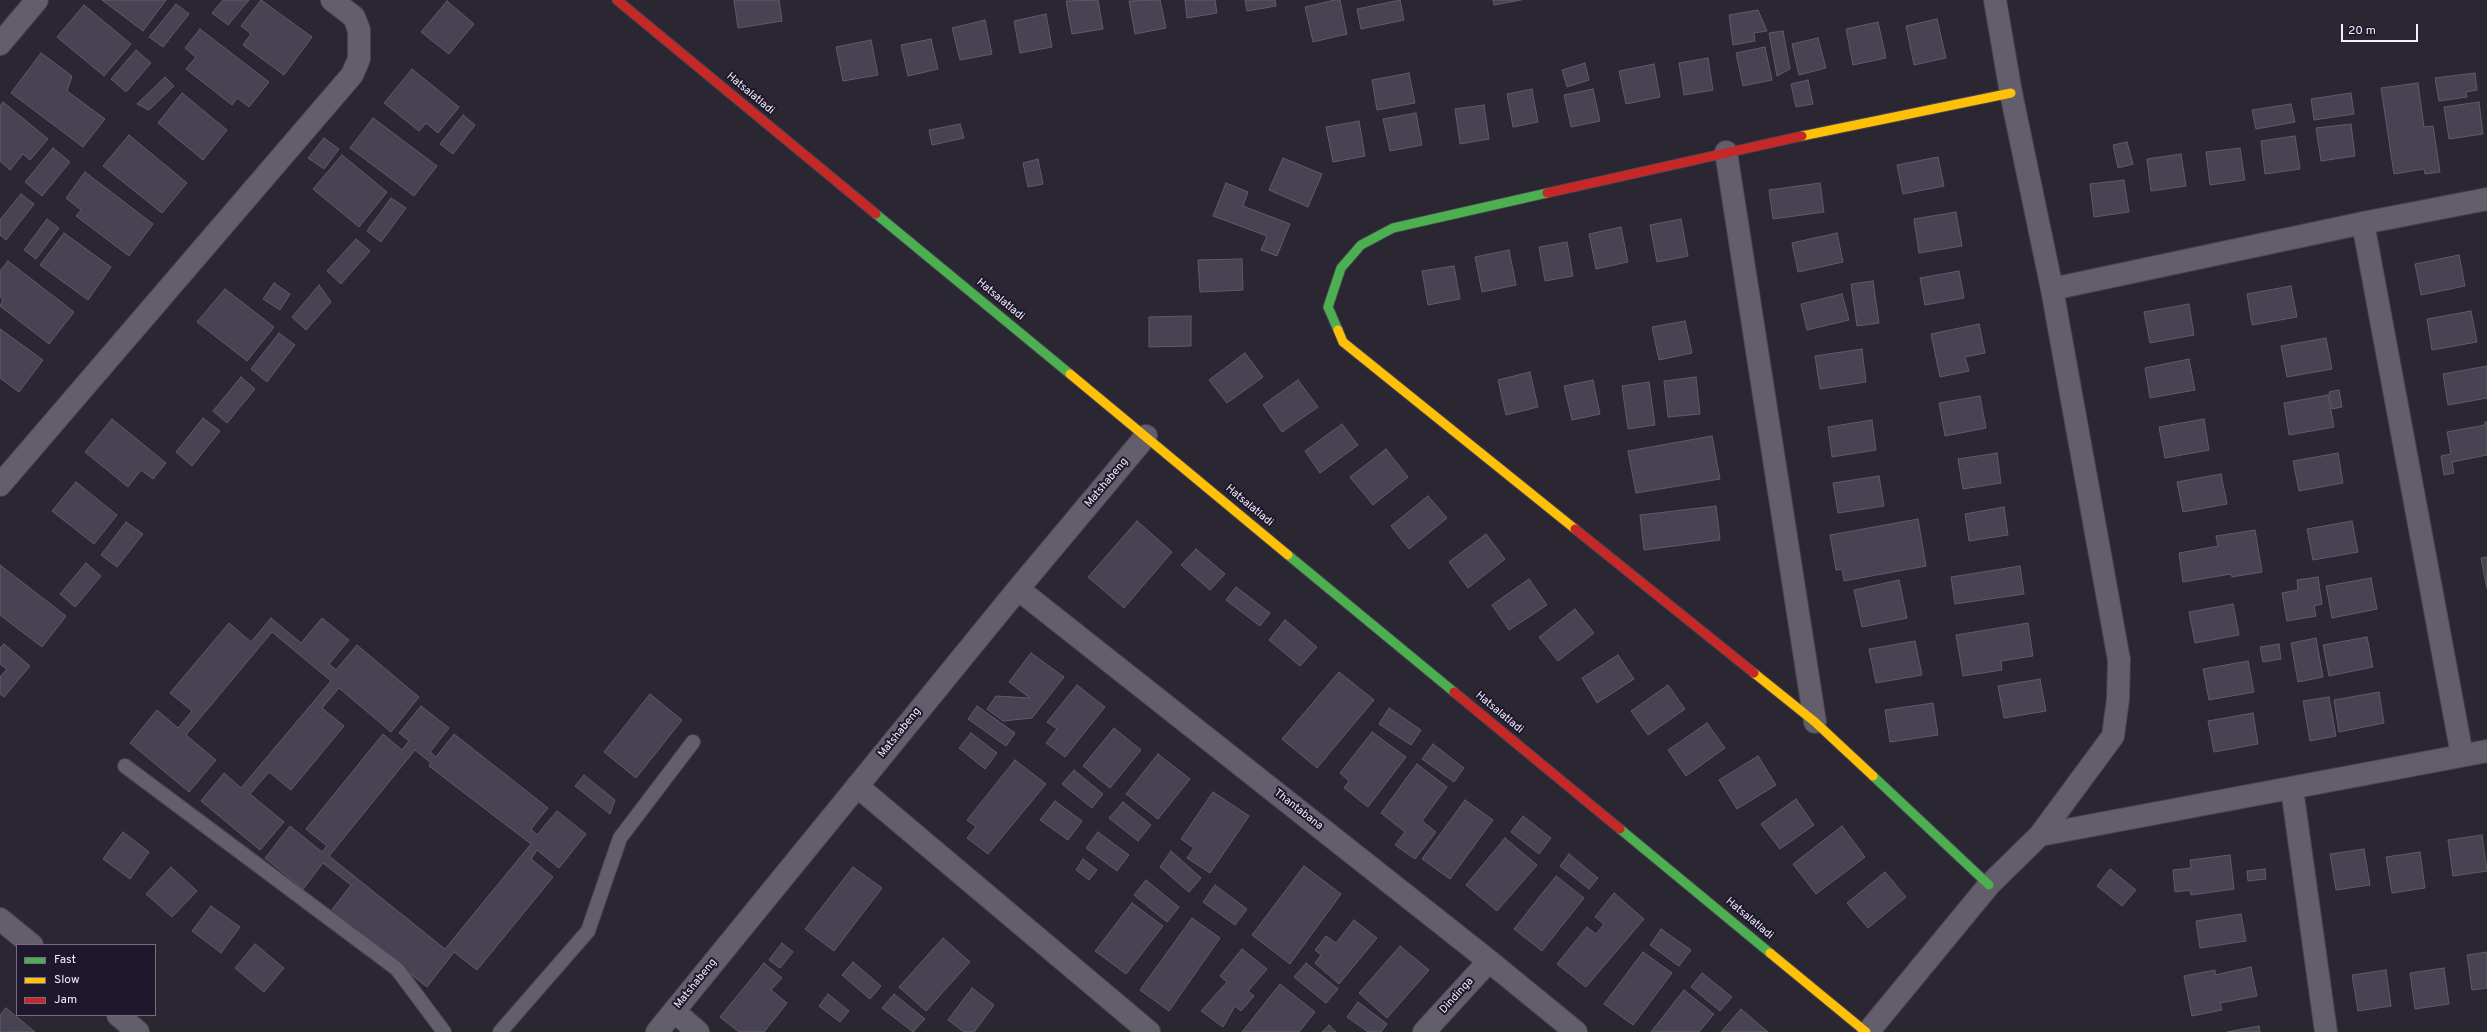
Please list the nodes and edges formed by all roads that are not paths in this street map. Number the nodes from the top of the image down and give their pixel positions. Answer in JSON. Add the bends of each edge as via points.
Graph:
{"nodes":[{"id":1,"x":37,"y":0,"type":"edge"},
{"id":2,"x":332,"y":0,"type":"edge"},
{"id":3,"x":617,"y":0,"type":"edge"},
{"id":4,"x":1995,"y":0,"type":"edge"},
{"id":5,"x":0,"y":44,"type":"edge"},
{"id":6,"x":2011,"y":93,"type":"junction"},
{"id":7,"x":1726,"y":152,"type":"junction"},
{"id":8,"x":2487,"y":199,"type":"edge"},
{"id":9,"x":2363,"y":223,"type":"junction"},
{"id":10,"x":2052,"y":289,"type":"junction"},
{"id":11,"x":1146,"y":436,"type":"junction"},
{"id":12,"x":0,"y":485,"type":"edge"},
{"id":13,"x":1018,"y":589,"type":"junction"},
{"id":14,"x":1815,"y":722,"type":"junction"},
{"id":15,"x":693,"y":742,"type":"dead end"},
{"id":16,"x":2487,"y":751,"type":"edge"},
{"id":17,"x":2462,"y":756,"type":"junction"},
{"id":18,"x":125,"y":766,"type":"dead end"},
{"id":19,"x":857,"y":786,"type":"junction"},
{"id":20,"x":2292,"y":789,"type":"junction"},
{"id":21,"x":2040,"y":834,"type":"junction"},
{"id":22,"x":1989,"y":885,"type":"junction"},
{"id":23,"x":0,"y":919,"type":"edge"},
{"id":24,"x":31,"y":944,"type":"edge"},
{"id":25,"x":1490,"y":960,"type":"junction"},
{"id":26,"x":674,"y":1011,"type":"junction"},
{"id":27,"x":119,"y":1016,"type":"edge"},
{"id":28,"x":138,"y":1032,"type":"edge"},
{"id":29,"x":444,"y":1032,"type":"edge"},
{"id":30,"x":500,"y":1032,"type":"edge"},
{"id":31,"x":657,"y":1032,"type":"edge"},
{"id":32,"x":698,"y":1032,"type":"edge"},
{"id":33,"x":1149,"y":1032,"type":"edge"},
{"id":34,"x":1424,"y":1032,"type":"edge"},
{"id":35,"x":1576,"y":1032,"type":"edge"},
{"id":36,"x":1867,"y":1032,"type":"edge"},
{"id":37,"x":2326,"y":1032,"type":"edge"}],
"edges":[{"from":1,"to":5,"type":"street"},
{"from":2,"to":12,"type":"street","via":[[354,17],[359,30],[359,59],[352,75]]},
{"from":3,"to":11,"type":"street","name":"Hatsalatladi"},
{"from":4,"to":6,"type":"street"},
{"from":6,"to":7,"type":"street"},
{"from":6,"to":10,"type":"street"},
{"from":7,"to":14,"type":"street"},
{"from":7,"to":14,"type":"street","via":[[1393,228],[1361,245],[1341,268],[1328,306],[1343,342]]},
{"from":8,"to":9,"type":"street"},
{"from":9,"to":10,"type":"street"},
{"from":9,"to":17,"type":"street"},
{"from":10,"to":21,"type":"street","via":[[2119,660],[2118,699],[2113,736]]},
{"from":11,"to":13,"type":"street","name":"Matshabeng"},
{"from":11,"to":36,"type":"street","name":"Hatsalatladi"},
{"from":13,"to":19,"type":"street","name":"Matshabeng"},
{"from":13,"to":25,"type":"street","name":"Thantabana"},
{"from":14,"to":22,"type":"street"},
{"from":15,"to":30,"type":"lane","via":[[620,838],[588,932]]},
{"from":16,"to":17,"type":"street"},
{"from":17,"to":20,"type":"street"},
{"from":18,"to":29,"type":"lane","via":[[397,969]]},
{"from":19,"to":26,"type":"street","name":"Matshabeng"},
{"from":19,"to":33,"type":"street"},
{"from":20,"to":21,"type":"street"},
{"from":20,"to":37,"type":"street"},
{"from":21,"to":22,"type":"street"},
{"from":22,"to":36,"type":"street"},
{"from":23,"to":24,"type":"street"},
{"from":25,"to":34,"type":"street","name":"Dindinga"},
{"from":25,"to":35,"type":"street","name":"Thantabana"},
{"from":26,"to":31,"type":"street","name":"Matshabeng"},
{"from":26,"to":32,"type":"street"},
{"from":27,"to":28,"type":"street"}]}
